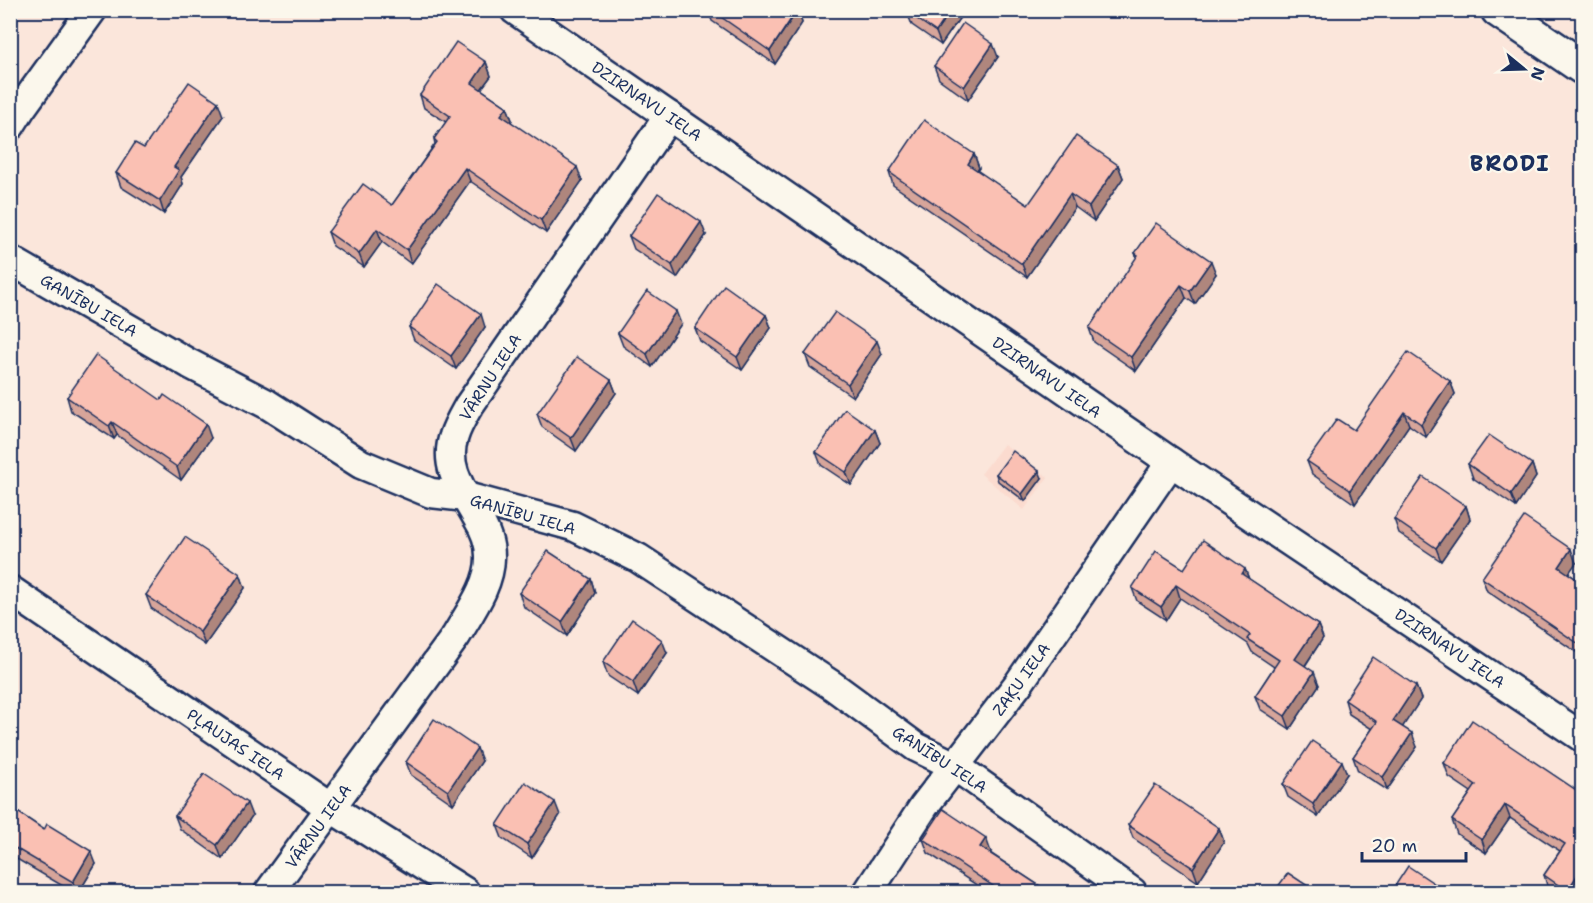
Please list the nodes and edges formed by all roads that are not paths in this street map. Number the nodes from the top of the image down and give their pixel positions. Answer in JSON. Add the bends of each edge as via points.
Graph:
{"nodes":[{"id":1,"x":92,"y":10,"type":"edge"},
{"id":2,"x":514,"y":10,"type":"edge"},
{"id":3,"x":1498,"y":10,"type":"edge"},
{"id":4,"x":1582,"y":67,"type":"edge"},
{"id":5,"x":14,"y":110,"type":"edge"},
{"id":6,"x":669,"y":116,"type":"junction"},
{"id":7,"x":10,"y":260,"type":"edge"},
{"id":8,"x":1171,"y":462,"type":"junction"},
{"id":9,"x":466,"y":497,"type":"junction"},
{"id":10,"x":10,"y":590,"type":"edge"},
{"id":11,"x":1582,"y":737,"type":"edge"},
{"id":12,"x":955,"y":766,"type":"junction"},
{"id":13,"x":331,"y":808,"type":"junction"},
{"id":14,"x":270,"y":892,"type":"edge"},
{"id":15,"x":465,"y":892,"type":"edge"},
{"id":16,"x":868,"y":892,"type":"edge"},
{"id":17,"x":1132,"y":892,"type":"edge"}],
"edges":[{"from":1,"to":5,"type":"street"},
{"from":2,"to":6,"type":"street","name":"DZIRNAVU IELA"},
{"from":3,"to":4,"type":"street"},
{"from":6,"to":8,"type":"street","name":"DZIRNAVU IELA"},
{"from":6,"to":9,"type":"street","name":"VĀRNU IELA","via":[[468,407],[450,452],[452,470]]},
{"from":7,"to":9,"type":"street","name":"GANĪBU IELA","via":[[267,404],[361,464],[431,493]]},
{"from":8,"to":11,"type":"street","name":"DZIRNAVU IELA"},
{"from":8,"to":12,"type":"street","name":"ZAĶU IELA","via":[[1019,683]]},
{"from":9,"to":12,"type":"street","name":"GANĪBU IELA","via":[[573,526],[638,558],[834,686],[916,747]]},
{"from":9,"to":13,"type":"street","name":"VĀRNU IELA","via":[[485,531],[490,555],[487,578],[456,636]]},
{"from":10,"to":13,"type":"street","name":"PĻAUJAS IELA"},
{"from":12,"to":16,"type":"street","name":"ZAĶU IELA"},
{"from":12,"to":17,"type":"street","name":"GANĪBU IELA"},
{"from":13,"to":14,"type":"street","name":"VĀRNU IELA"},
{"from":13,"to":15,"type":"street","name":"PĻAUJAS IELA"}]}
